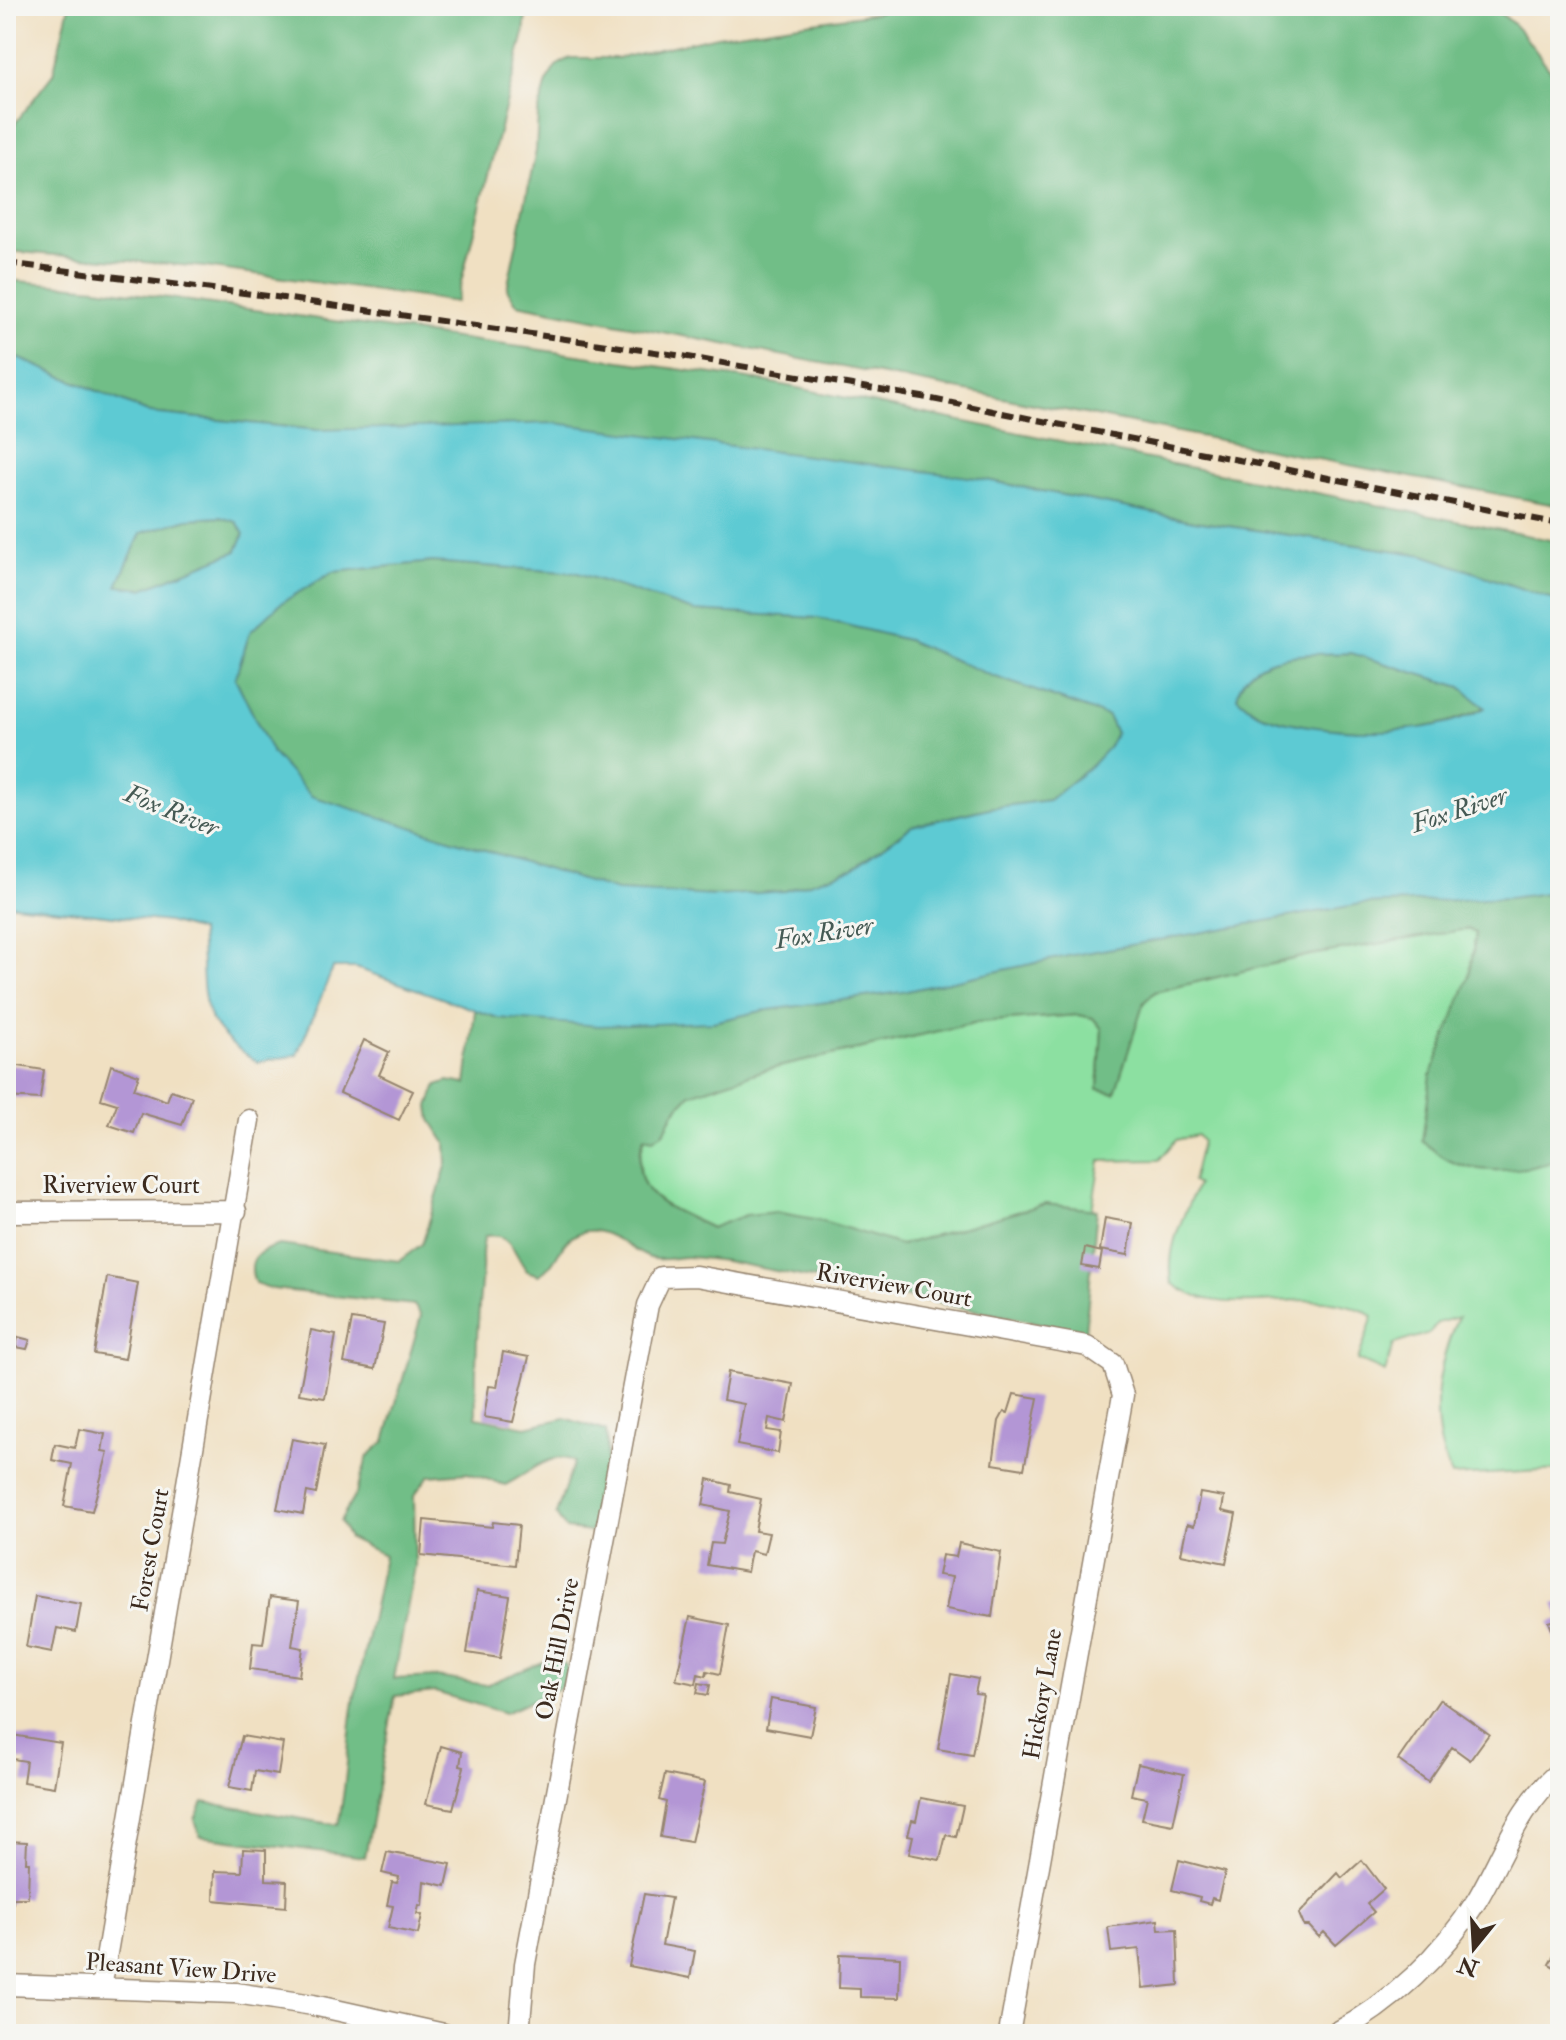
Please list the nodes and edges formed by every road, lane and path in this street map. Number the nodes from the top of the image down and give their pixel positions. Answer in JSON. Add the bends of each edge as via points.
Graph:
{"nodes":[{"id":1,"x":249,"y":1120,"type":"dead end"},
{"id":2,"x":236,"y":1211,"type":"junction"},
{"id":3,"x":6,"y":1212,"type":"edge"},
{"id":4,"x":661,"y":1277,"type":"joint"},
{"id":5,"x":1113,"y":1364,"type":"joint"},
{"id":6,"x":1560,"y":1771,"type":"edge"},
{"id":7,"x":6,"y":1985,"type":"edge"},
{"id":8,"x":101,"y":1988,"type":"junction"},
{"id":9,"x":444,"y":2034,"type":"edge"},
{"id":10,"x":519,"y":2034,"type":"edge"},
{"id":11,"x":1009,"y":2034,"type":"edge"},
{"id":12,"x":1334,"y":2034,"type":"edge"}],
"edges":[{"from":1,"to":2,"type":"street","name":"Forest Court"},
{"from":2,"to":3,"type":"street","name":"Riverview Court"},
{"from":2,"to":8,"type":"street","name":"Forest Court"},
{"from":4,"to":5,"type":"street","name":"Riverview Court","via":[[696,1276],[1087,1346]]},
{"from":4,"to":10,"type":"street","name":"Oak Hill Drive","via":[[645,1320],[525,1964]]},
{"from":5,"to":11,"type":"street","name":"Hickory Lane","via":[[1123,1395],[1120,1422]]},
{"from":6,"to":12,"type":"street","via":[[1521,1816],[1476,1901],[1435,1956],[1381,2005]]},
{"from":7,"to":8,"type":"street","name":"Pleasant View Drive"},
{"from":8,"to":9,"type":"street","name":"Pleasant View Drive","via":[[236,1993]]}]}
